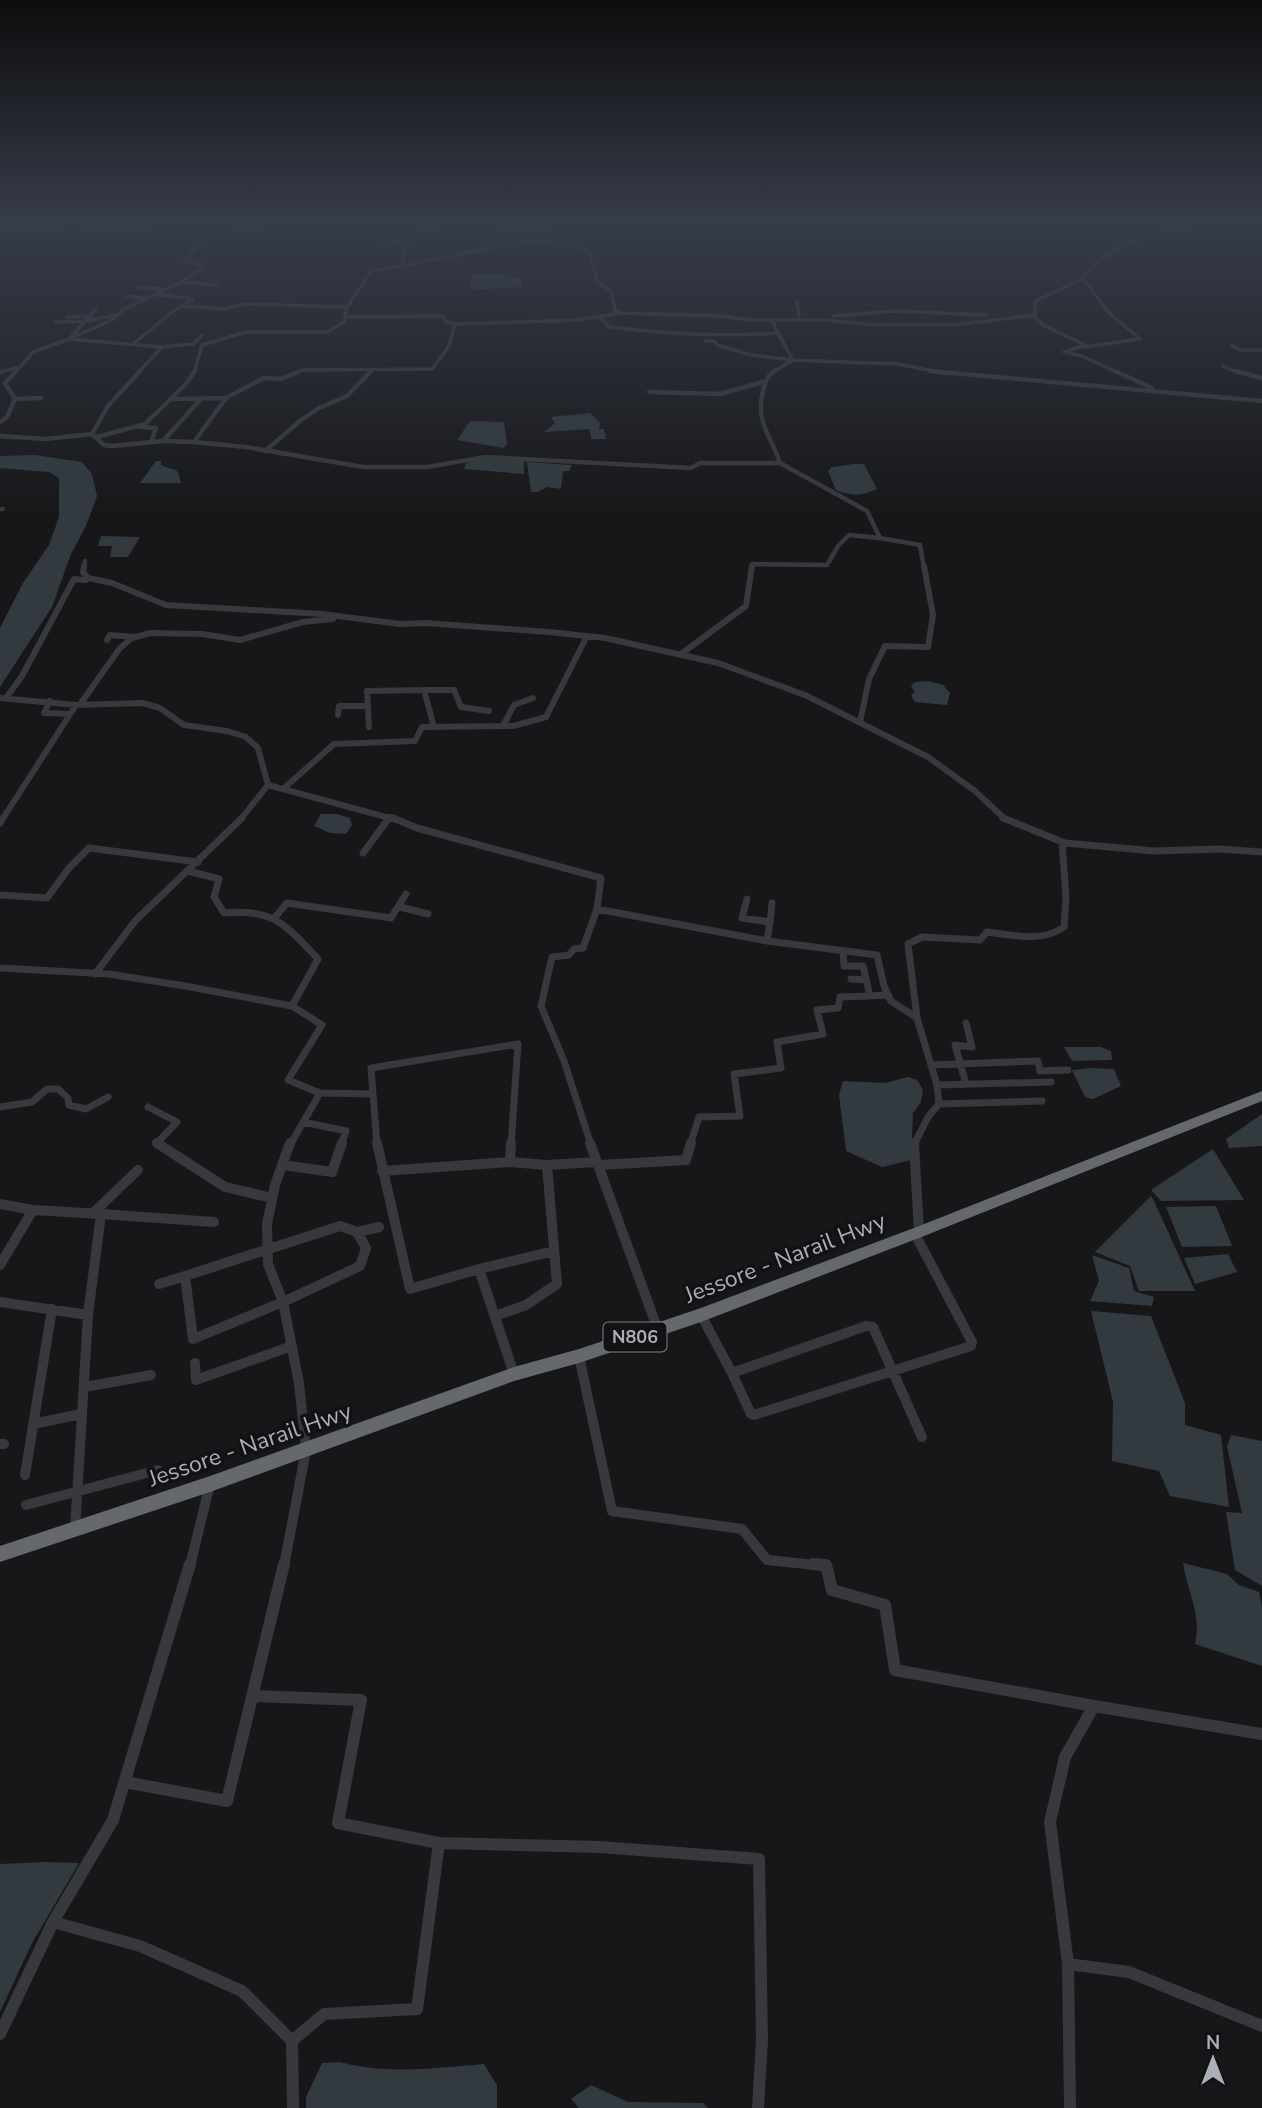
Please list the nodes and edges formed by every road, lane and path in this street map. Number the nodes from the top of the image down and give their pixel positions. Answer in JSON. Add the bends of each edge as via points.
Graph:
{"nodes":[{"id":1,"x":78,"y":319,"type":"edge"},
{"id":2,"x":89,"y":319,"type":"edge"},
{"id":3,"x":112,"y":319,"type":"edge"},
{"id":4,"x":165,"y":319,"type":"edge"},
{"id":5,"x":343,"y":319,"type":"edge"},
{"id":6,"x":444,"y":319,"type":"edge"},
{"id":7,"x":568,"y":319,"type":"edge"},
{"id":8,"x":602,"y":319,"type":"edge"},
{"id":9,"x":764,"y":319,"type":"edge"},
{"id":10,"x":996,"y":319,"type":"edge"},
{"id":11,"x":1038,"y":319,"type":"edge"},
{"id":12,"x":1116,"y":319,"type":"edge"},
{"id":13,"x":772,"y":320,"type":"junction"},
{"id":14,"x":56,"y":322,"type":"dead end"},
{"id":15,"x":455,"y":324,"type":"junction"},
{"id":16,"x":778,"y":333,"type":"junction"},
{"id":17,"x":107,"y":335,"type":"dead end"},
{"id":18,"x":202,"y":335,"type":"dead end"},
{"id":19,"x":692,"y":337,"type":"junction"},
{"id":20,"x":69,"y":339,"type":"junction"},
{"id":21,"x":98,"y":340,"type":"junction"},
{"id":22,"x":133,"y":344,"type":"junction"},
{"id":23,"x":193,"y":344,"type":"junction"},
{"id":24,"x":202,"y":345,"type":"junction"},
{"id":25,"x":1232,"y":346,"type":"dead end"},
{"id":26,"x":162,"y":347,"type":"junction"},
{"id":27,"x":1084,"y":347,"type":"junction"},
{"id":28,"x":1262,"y":350,"type":"edge"},
{"id":29,"x":793,"y":360,"type":"junction"},
{"id":30,"x":1223,"y":366,"type":"dead end"},
{"id":31,"x":20,"y":367,"type":"junction"},
{"id":32,"x":373,"y":369,"type":"junction"},
{"id":33,"x":0,"y":372,"type":"edge"},
{"id":34,"x":1262,"y":378,"type":"edge"},
{"id":35,"x":766,"y":381,"type":"junction"},
{"id":36,"x":1157,"y":391,"type":"junction"},
{"id":37,"x":649,"y":392,"type":"dead end"},
{"id":38,"x":15,"y":398,"type":"junction"},
{"id":39,"x":41,"y":398,"type":"dead end"},
{"id":40,"x":226,"y":398,"type":"junction"},
{"id":41,"x":170,"y":399,"type":"junction"},
{"id":42,"x":201,"y":399,"type":"junction"},
{"id":43,"x":1262,"y":401,"type":"edge"},
{"id":44,"x":0,"y":422,"type":"edge"},
{"id":45,"x":127,"y":424,"type":"dead end"},
{"id":46,"x":137,"y":427,"type":"junction"},
{"id":47,"x":122,"y":431,"type":"junction"},
{"id":48,"x":94,"y":435,"type":"junction"},
{"id":49,"x":0,"y":436,"type":"edge"},
{"id":50,"x":163,"y":441,"type":"junction"},
{"id":51,"x":151,"y":442,"type":"junction"},
{"id":52,"x":194,"y":442,"type":"junction"},
{"id":53,"x":265,"y":452,"type":"junction"},
{"id":54,"x":780,"y":463,"type":"junction"},
{"id":55,"x":880,"y":538,"type":"junction"},
{"id":56,"x":85,"y":561,"type":"dead end"},
{"id":57,"x":86,"y":580,"type":"dead end"},
{"id":58,"x":349,"y":618,"type":"junction"},
{"id":59,"x":587,"y":636,"type":"junction"},
{"id":60,"x":135,"y":637,"type":"dead end"},
{"id":61,"x":107,"y":640,"type":"dead end"},
{"id":62,"x":681,"y":654,"type":"junction"},
{"id":63,"x":424,"y":690,"type":"junction"},
{"id":64,"x":3,"y":698,"type":"edge"},
{"id":65,"x":533,"y":698,"type":"dead end"},
{"id":66,"x":50,"y":701,"type":"junction"},
{"id":67,"x":79,"y":704,"type":"junction"},
{"id":68,"x":368,"y":706,"type":"junction"},
{"id":69,"x":489,"y":711,"type":"dead end"},
{"id":70,"x":70,"y":714,"type":"junction"},
{"id":71,"x":338,"y":715,"type":"dead end"},
{"id":72,"x":860,"y":722,"type":"junction"},
{"id":73,"x":503,"y":726,"type":"junction"},
{"id":74,"x":369,"y":727,"type":"dead end"},
{"id":75,"x":434,"y":727,"type":"junction"},
{"id":76,"x":268,"y":785,"type":"junction"},
{"id":77,"x":283,"y":789,"type":"junction"},
{"id":78,"x":390,"y":817,"type":"junction"},
{"id":79,"x":0,"y":823,"type":"edge"},
{"id":80,"x":1062,"y":842,"type":"junction"},
{"id":81,"x":1262,"y":852,"type":"edge"},
{"id":82,"x":363,"y":853,"type":"dead end"},
{"id":83,"x":198,"y":862,"type":"junction"},
{"id":84,"x":188,"y":871,"type":"junction"},
{"id":85,"x":405,"y":894,"type":"dead end"},
{"id":86,"x":0,"y":895,"type":"edge"},
{"id":87,"x":747,"y":898,"type":"dead end"},
{"id":88,"x":772,"y":903,"type":"dead end"},
{"id":89,"x":400,"y":907,"type":"junction"},
{"id":90,"x":597,"y":909,"type":"junction"},
{"id":91,"x":428,"y":914,"type":"dead end"},
{"id":92,"x":276,"y":916,"type":"junction"},
{"id":93,"x":770,"y":922,"type":"junction"},
{"id":94,"x":767,"y":941,"type":"junction"},
{"id":95,"x":843,"y":951,"type":"dead end"},
{"id":96,"x":0,"y":968,"type":"edge"},
{"id":97,"x":95,"y":974,"type":"junction"},
{"id":98,"x":851,"y":979,"type":"dead end"},
{"id":99,"x":866,"y":980,"type":"junction"},
{"id":100,"x":887,"y":995,"type":"dead end"},
{"id":101,"x":870,"y":996,"type":"junction"},
{"id":102,"x":292,"y":1006,"type":"junction"},
{"id":103,"x":917,"y":1018,"type":"junction"},
{"id":104,"x":966,"y":1024,"type":"dead end"},
{"id":105,"x":972,"y":1047,"type":"junction"},
{"id":106,"x":961,"y":1064,"type":"junction"},
{"id":107,"x":977,"y":1064,"type":"junction"},
{"id":108,"x":931,"y":1065,"type":"junction"},
{"id":109,"x":1068,"y":1070,"type":"dead end"},
{"id":110,"x":1051,"y":1082,"type":"dead end"},
{"id":111,"x":966,"y":1084,"type":"junction"},
{"id":112,"x":937,"y":1085,"type":"junction"},
{"id":113,"x":320,"y":1093,"type":"junction"},
{"id":114,"x":373,"y":1094,"type":"junction"},
{"id":115,"x":1262,"y":1096,"type":"edge"},
{"id":116,"x":108,"y":1097,"type":"dead end"},
{"id":117,"x":1042,"y":1101,"type":"dead end"},
{"id":118,"x":939,"y":1104,"type":"junction"},
{"id":119,"x":0,"y":1107,"type":"edge"},
{"id":120,"x":148,"y":1107,"type":"dead end"},
{"id":121,"x":303,"y":1122,"type":"junction"},
{"id":122,"x":510,"y":1162,"type":"junction"},
{"id":123,"x":598,"y":1164,"type":"junction"},
{"id":124,"x":283,"y":1165,"type":"junction"},
{"id":125,"x":547,"y":1165,"type":"junction"},
{"id":126,"x":138,"y":1170,"type":"dead end"},
{"id":127,"x":382,"y":1171,"type":"junction"},
{"id":128,"x":272,"y":1198,"type":"junction"},
{"id":129,"x":0,"y":1204,"type":"edge"},
{"id":130,"x":33,"y":1210,"type":"junction"},
{"id":131,"x":97,"y":1214,"type":"junction"},
{"id":132,"x":214,"y":1222,"type":"dead end"},
{"id":133,"x":379,"y":1227,"type":"dead end"},
{"id":134,"x":356,"y":1232,"type":"junction"},
{"id":135,"x":917,"y":1233,"type":"junction"},
{"id":136,"x":268,"y":1249,"type":"junction"},
{"id":137,"x":554,"y":1251,"type":"junction"},
{"id":138,"x":0,"y":1265,"type":"edge"},
{"id":139,"x":479,"y":1269,"type":"junction"},
{"id":140,"x":185,"y":1275,"type":"junction"},
{"id":141,"x":159,"y":1284,"type":"dead end"},
{"id":142,"x":0,"y":1302,"type":"edge"},
{"id":143,"x":283,"y":1302,"type":"junction"},
{"id":144,"x":52,"y":1309,"type":"junction"},
{"id":145,"x":88,"y":1315,"type":"junction"},
{"id":146,"x":701,"y":1315,"type":"junction"},
{"id":147,"x":495,"y":1316,"type":"junction"},
{"id":148,"x":658,"y":1330,"type":"junction"},
{"id":149,"x":292,"y":1346,"type":"junction"},
{"id":150,"x":579,"y":1356,"type":"junction"},
{"id":151,"x":195,"y":1363,"type":"dead end"},
{"id":152,"x":894,"y":1371,"type":"junction"},
{"id":153,"x":732,"y":1373,"type":"junction"},
{"id":154,"x":513,"y":1374,"type":"junction"},
{"id":155,"x":151,"y":1376,"type":"dead end"},
{"id":156,"x":85,"y":1387,"type":"junction"},
{"id":157,"x":81,"y":1415,"type":"junction"},
{"id":158,"x":33,"y":1424,"type":"junction"},
{"id":159,"x":922,"y":1437,"type":"dead end"},
{"id":160,"x":306,"y":1450,"type":"junction"},
{"id":161,"x":158,"y":1470,"type":"dead end"},
{"id":162,"x":25,"y":1475,"type":"dead end"},
{"id":163,"x":210,"y":1484,"type":"junction"},
{"id":164,"x":79,"y":1490,"type":"junction"},
{"id":165,"x":26,"y":1505,"type":"dead end"},
{"id":166,"x":75,"y":1529,"type":"junction"},
{"id":167,"x":0,"y":1554,"type":"edge"},
{"id":168,"x":252,"y":1696,"type":"junction"},
{"id":169,"x":1094,"y":1706,"type":"junction"},
{"id":170,"x":1262,"y":1734,"type":"edge"},
{"id":171,"x":125,"y":1782,"type":"junction"},
{"id":172,"x":439,"y":1843,"type":"junction"},
{"id":173,"x":53,"y":1922,"type":"junction"},
{"id":174,"x":1068,"y":1964,"type":"junction"},
{"id":175,"x":1262,"y":2026,"type":"edge"},
{"id":176,"x":0,"y":2034,"type":"edge"},
{"id":177,"x":292,"y":2041,"type":"junction"},
{"id":178,"x":293,"y":2108,"type":"edge"},
{"id":179,"x":758,"y":2108,"type":"edge"},
{"id":180,"x":1070,"y":2108,"type":"edge"}],
"edges":[{"from":1,"to":14,"type":"street"},
{"from":2,"to":20,"type":"street"},
{"from":3,"to":20,"type":"street"},
{"from":4,"to":22,"type":"street"},
{"from":5,"to":24,"type":"street","via":[[328,332],[246,332]]},
{"from":6,"to":15,"type":"street"},
{"from":7,"to":15,"type":"street"},
{"from":8,"to":19,"type":"street","via":[[609,327]]},
{"from":9,"to":13,"type":"street"},
{"from":10,"to":13,"type":"street","via":[[954,324]]},
{"from":11,"to":27,"type":"street"},
{"from":12,"to":27,"type":"street","via":[[1136,331],[1140,339]]},
{"from":13,"to":16,"type":"street"},
{"from":15,"to":32,"type":"street","via":[[449,346],[432,369]]},
{"from":16,"to":19,"type":"street"},
{"from":16,"to":29,"type":"street"},
{"from":17,"to":21,"type":"street"},
{"from":18,"to":23,"type":"street"},
{"from":19,"to":29,"type":"street","via":[[751,355]]},
{"from":20,"to":21,"type":"street"},
{"from":20,"to":31,"type":"street","via":[[33,352]]},
{"from":21,"to":22,"type":"street"},
{"from":22,"to":26,"type":"street"},
{"from":23,"to":24,"type":"street"},
{"from":23,"to":26,"type":"street"},
{"from":24,"to":41,"type":"street","via":[[195,370]]},
{"from":25,"to":28,"type":"street"},
{"from":26,"to":48,"type":"street","via":[[108,406]]},
{"from":27,"to":36,"type":"street","via":[[1064,352]]},
{"from":29,"to":35,"type":"street","via":[[772,370]]},
{"from":29,"to":36,"type":"street","via":[[898,364],[932,372]]},
{"from":30,"to":34,"type":"street"},
{"from":31,"to":33,"type":"street"},
{"from":31,"to":38,"type":"street","via":[[5,383]]},
{"from":32,"to":40,"type":"street","via":[[303,370],[281,379],[264,379]]},
{"from":32,"to":53,"type":"street","via":[[347,396],[300,420]]},
{"from":35,"to":37,"type":"street","via":[[720,394]]},
{"from":35,"to":54,"type":"street","via":[[761,422]]},
{"from":36,"to":43,"type":"street"},
{"from":38,"to":39,"type":"street"},
{"from":38,"to":44,"type":"street"},
{"from":40,"to":42,"type":"street"},
{"from":40,"to":52,"type":"street"},
{"from":41,"to":42,"type":"street"},
{"from":41,"to":46,"type":"street"},
{"from":42,"to":50,"type":"street"},
{"from":45,"to":47,"type":"street"},
{"from":46,"to":47,"type":"street"},
{"from":46,"to":51,"type":"street","via":[[156,428]]},
{"from":47,"to":48,"type":"street"},
{"from":48,"to":49,"type":"street"},
{"from":48,"to":51,"type":"street","via":[[112,446]]},
{"from":50,"to":51,"type":"street"},
{"from":50,"to":52,"type":"street"},
{"from":52,"to":53,"type":"street"},
{"from":53,"to":54,"type":"street","via":[[363,467],[427,467],[485,457],[659,468]]},
{"from":54,"to":55,"type":"street","via":[[867,511]]},
{"from":55,"to":62,"type":"street","via":[[849,535],[827,565],[752,564],[746,606]]},
{"from":55,"to":72,"type":"street","via":[[920,545],[933,615],[928,647],[884,646],[869,679]]},
{"from":56,"to":58,"type":"street","via":[[83,572],[88,578],[112,583],[156,603]]},
{"from":57,"to":64,"type":"street","via":[[74,579],[22,676]]},
{"from":58,"to":59,"type":"street"},
{"from":58,"to":67,"type":"street","via":[[303,622],[240,640],[150,633],[132,638]]},
{"from":59,"to":62,"type":"street"},
{"from":59,"to":73,"type":"street","via":[[546,718]]},
{"from":60,"to":61,"type":"street","via":[[110,635]]},
{"from":62,"to":72,"type":"street","via":[[804,695]]},
{"from":63,"to":68,"type":"street","via":[[367,691]]},
{"from":63,"to":69,"type":"street","via":[[454,690],[461,707]]},
{"from":63,"to":75,"type":"street"},
{"from":64,"to":66,"type":"street"},
{"from":65,"to":73,"type":"street","via":[[514,705]]},
{"from":66,"to":67,"type":"street"},
{"from":66,"to":70,"type":"street","via":[[44,713]]},
{"from":67,"to":70,"type":"street"},
{"from":67,"to":76,"type":"street","via":[[143,703],[160,708],[184,725],[246,737],[258,748]]},
{"from":68,"to":71,"type":"street","via":[[339,706]]},
{"from":68,"to":74,"type":"street"},
{"from":70,"to":79,"type":"street"},
{"from":72,"to":80,"type":"street","via":[[928,757],[1004,819]]},
{"from":73,"to":75,"type":"street"},
{"from":75,"to":77,"type":"street","via":[[422,727],[415,741],[334,744]]},
{"from":76,"to":77,"type":"street"},
{"from":76,"to":83,"type":"street","via":[[249,814]]},
{"from":77,"to":78,"type":"street"},
{"from":78,"to":82,"type":"street"},
{"from":78,"to":90,"type":"street","via":[[601,878]]},
{"from":80,"to":81,"type":"street","via":[[1154,851]]},
{"from":80,"to":103,"type":"street","via":[[1063,927],[1056,934],[1038,937],[987,932],[979,940],[922,937],[908,944]]},
{"from":83,"to":84,"type":"street"},
{"from":83,"to":86,"type":"street","via":[[89,848],[47,898]]},
{"from":84,"to":92,"type":"street","via":[[219,879],[213,896],[224,914],[237,910]]},
{"from":84,"to":97,"type":"street","via":[[142,914]]},
{"from":85,"to":89,"type":"street"},
{"from":87,"to":93,"type":"street","via":[[742,918]]},
{"from":88,"to":93,"type":"street"},
{"from":89,"to":91,"type":"street"},
{"from":89,"to":92,"type":"street","via":[[391,918],[287,904]]},
{"from":90,"to":94,"type":"street"},
{"from":90,"to":123,"type":"street","via":[[583,948],[573,949],[569,956],[552,957],[541,1006]]},
{"from":92,"to":102,"type":"street","via":[[318,959]]},
{"from":93,"to":94,"type":"street"},
{"from":94,"to":103,"type":"street","via":[[877,955],[890,1003]]},
{"from":95,"to":99,"type":"street","via":[[844,966],[863,965]]},
{"from":96,"to":97,"type":"street"},
{"from":97,"to":102,"type":"street"},
{"from":98,"to":99,"type":"street"},
{"from":99,"to":101,"type":"street"},
{"from":100,"to":101,"type":"street"},
{"from":101,"to":123,"type":"street","via":[[841,997],[838,1008],[817,1010],[822,1034],[777,1042],[781,1068],[734,1074],[740,1116],[699,1118],[686,1160]]},
{"from":102,"to":113,"type":"street","via":[[322,1025],[288,1080]]},
{"from":103,"to":108,"type":"street"},
{"from":104,"to":105,"type":"street"},
{"from":105,"to":106,"type":"street","via":[[955,1045]]},
{"from":105,"to":107,"type":"street"},
{"from":106,"to":107,"type":"street"},
{"from":106,"to":108,"type":"street"},
{"from":106,"to":111,"type":"street"},
{"from":107,"to":109,"type":"street","via":[[1038,1061],[1040,1072]]},
{"from":108,"to":112,"type":"street"},
{"from":110,"to":111,"type":"street"},
{"from":111,"to":112,"type":"street"},
{"from":112,"to":118,"type":"street"},
{"from":113,"to":114,"type":"street"},
{"from":113,"to":121,"type":"street"},
{"from":114,"to":122,"type":"street","via":[[371,1068],[518,1044]]},
{"from":114,"to":127,"type":"street"},
{"from":115,"to":135,"type":"highway","name":"Jessore - Narail Hwy","number":"N806"},
{"from":116,"to":119,"type":"street","via":[[86,1109],[69,1105],[58,1089],[47,1089],[33,1102]]},
{"from":117,"to":118,"type":"street"},
{"from":118,"to":135,"type":"street","via":[[914,1144]]},
{"from":120,"to":128,"type":"street","via":[[177,1122],[156,1144],[225,1186]]},
{"from":121,"to":124,"type":"street"},
{"from":121,"to":124,"type":"street","via":[[346,1131],[332,1172]]},
{"from":122,"to":125,"type":"street"},
{"from":122,"to":127,"type":"street"},
{"from":123,"to":125,"type":"street"},
{"from":123,"to":148,"type":"street"},
{"from":124,"to":128,"type":"street"},
{"from":125,"to":137,"type":"street"},
{"from":126,"to":131,"type":"street"},
{"from":127,"to":139,"type":"street","via":[[410,1289]]},
{"from":128,"to":136,"type":"street"},
{"from":129,"to":130,"type":"street"},
{"from":130,"to":131,"type":"street"},
{"from":130,"to":138,"type":"street"},
{"from":131,"to":132,"type":"street"},
{"from":131,"to":145,"type":"street"},
{"from":133,"to":134,"type":"street"},
{"from":134,"to":136,"type":"street","via":[[340,1226]]},
{"from":134,"to":143,"type":"street","via":[[366,1248],[359,1266]]},
{"from":135,"to":146,"type":"highway","name":"Jessore - Narail Hwy","number":"N806"},
{"from":135,"to":152,"type":"street","via":[[972,1344]]},
{"from":136,"to":140,"type":"street"},
{"from":136,"to":143,"type":"street","via":[[268,1264]]},
{"from":137,"to":139,"type":"street"},
{"from":137,"to":147,"type":"street","via":[[557,1284],[526,1305]]},
{"from":139,"to":147,"type":"street"},
{"from":140,"to":141,"type":"street"},
{"from":140,"to":143,"type":"street","via":[[193,1339]]},
{"from":142,"to":144,"type":"street"},
{"from":143,"to":149,"type":"street"},
{"from":144,"to":145,"type":"street"},
{"from":144,"to":158,"type":"street"},
{"from":145,"to":156,"type":"street"},
{"from":146,"to":148,"type":"highway","name":"Jessore - Narail Hwy","number":"N806"},
{"from":146,"to":153,"type":"street"},
{"from":147,"to":154,"type":"street"},
{"from":148,"to":150,"type":"highway","name":"Jessore - Narail Hwy","number":"N806"},
{"from":149,"to":151,"type":"street","via":[[196,1380]]},
{"from":149,"to":160,"type":"street"},
{"from":150,"to":154,"type":"highway","name":"Jessore - Narail Hwy","number":"N806"},
{"from":150,"to":169,"type":"street","via":[[612,1511],[742,1529],[767,1560],[827,1565],[832,1590],[885,1605],[895,1670]]},
{"from":152,"to":153,"type":"street","via":[[754,1415]]},
{"from":152,"to":153,"type":"street","via":[[869,1325]]},
{"from":152,"to":159,"type":"street"},
{"from":154,"to":160,"type":"highway","name":"Jessore - Narail Hwy","number":"N806"},
{"from":155,"to":156,"type":"street"},
{"from":156,"to":157,"type":"street"},
{"from":157,"to":158,"type":"street"},
{"from":157,"to":164,"type":"street"},
{"from":158,"to":162,"type":"street"},
{"from":160,"to":163,"type":"highway","name":"Jessore - Narail Hwy","number":"N806"},
{"from":160,"to":168,"type":"street"},
{"from":161,"to":164,"type":"street"},
{"from":163,"to":166,"type":"highway","name":"Jessore - Narail Hwy","number":"N806"},
{"from":163,"to":171,"type":"street"},
{"from":164,"to":165,"type":"street"},
{"from":164,"to":166,"type":"street"},
{"from":166,"to":167,"type":"highway","name":"Jessore - Narail Hwy","number":"N806"},
{"from":168,"to":171,"type":"street","via":[[227,1801]]},
{"from":168,"to":172,"type":"street","via":[[360,1700],[338,1823]]},
{"from":169,"to":170,"type":"street"},
{"from":169,"to":174,"type":"street","via":[[1065,1756],[1050,1822]]},
{"from":171,"to":173,"type":"street","via":[[113,1820]]},
{"from":172,"to":177,"type":"street","via":[[417,2009],[324,2014]]},
{"from":172,"to":179,"type":"street","via":[[600,1847],[759,1859],[762,2041]]},
{"from":173,"to":176,"type":"street"},
{"from":173,"to":177,"type":"street","via":[[140,1946],[242,1991]]},
{"from":174,"to":175,"type":"street","via":[[1129,1972]]},
{"from":174,"to":180,"type":"street"},
{"from":177,"to":178,"type":"street"}]}
